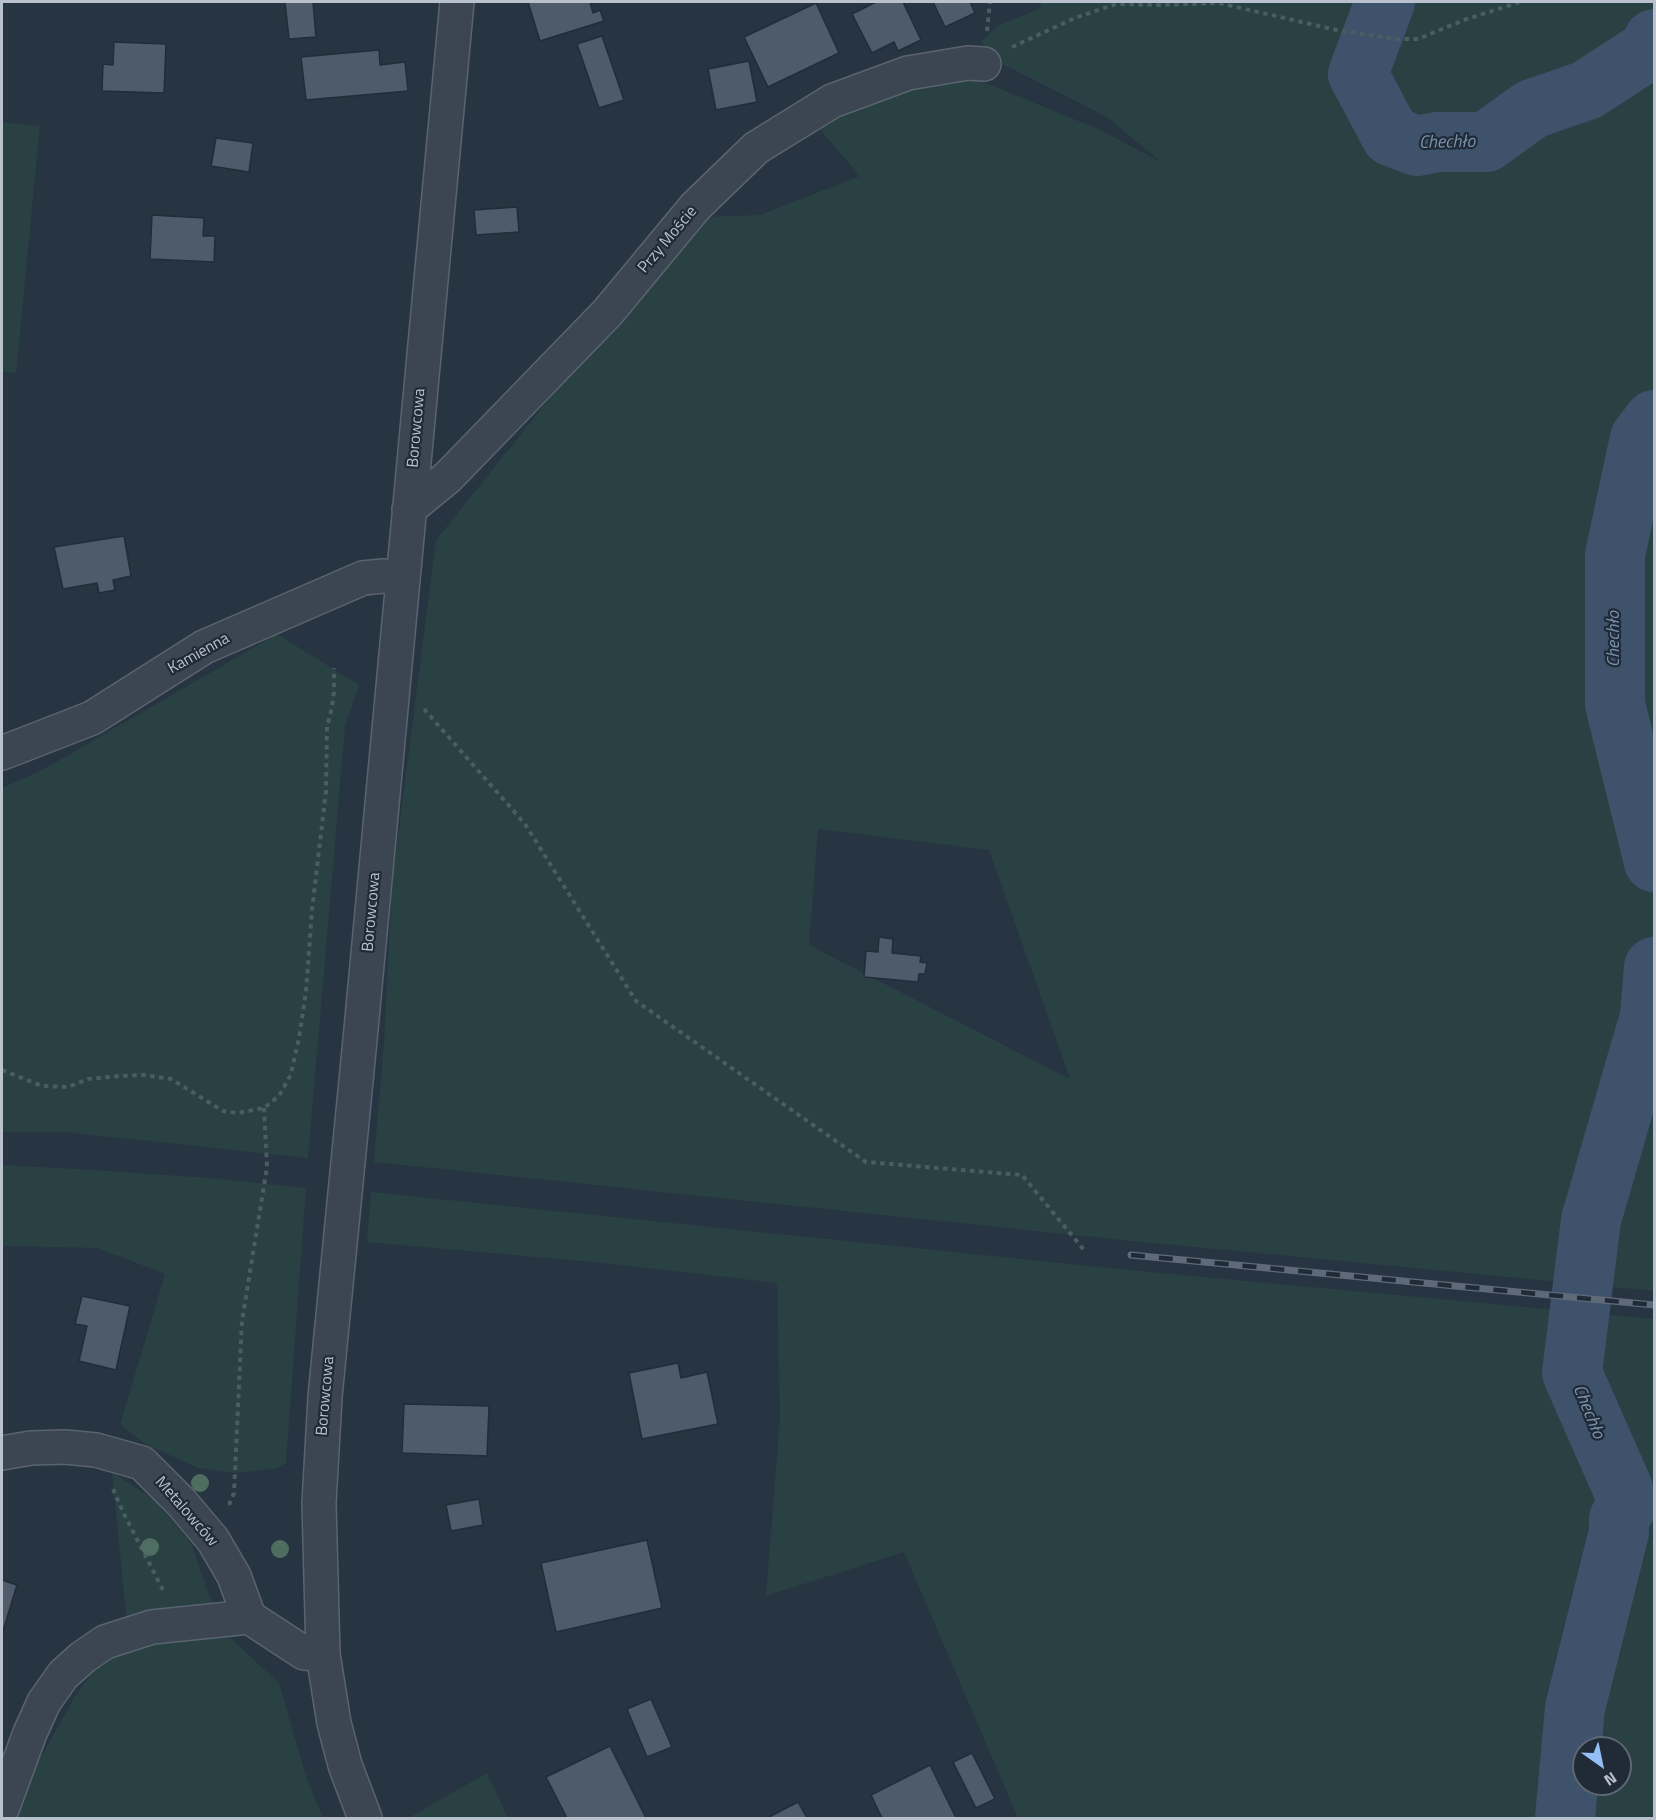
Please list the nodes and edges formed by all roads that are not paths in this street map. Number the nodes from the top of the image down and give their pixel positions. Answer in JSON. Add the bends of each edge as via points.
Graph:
{"nodes":[{"id":1,"x":457,"y":2,"type":"edge"},
{"id":2,"x":984,"y":64,"type":"road end"},
{"id":3,"x":410,"y":509,"type":"junction"},
{"id":4,"x":404,"y":577,"type":"junction"},
{"id":5,"x":2,"y":753,"type":"edge"},
{"id":6,"x":2,"y":1453,"type":"edge"},
{"id":7,"x":249,"y":1617,"type":"junction"},
{"id":8,"x":323,"y":1654,"type":"junction"},
{"id":9,"x":2,"y":1809,"type":"edge"},
{"id":10,"x":365,"y":1818,"type":"edge"}],
"edges":[{"from":1,"to":3,"type":"street","name":"Borowcowa"},
{"from":2,"to":3,"type":"street","name":"Przy Moście","via":[[908,73],[832,101],[756,148],[695,207],[608,312],[448,477]]},
{"from":3,"to":4,"type":"street","name":"Borowcowa"},
{"from":4,"to":5,"type":"street","name":"Kamienna","via":[[354,581],[204,648],[92,718]]},
{"from":4,"to":8,"type":"street","name":"Borowcowa","via":[[325,1397],[318,1503]]},
{"from":6,"to":7,"type":"street","name":"Metalowców","via":[[65,1447],[96,1450],[142,1463],[213,1540],[234,1576]]},
{"from":7,"to":8,"type":"street","via":[[304,1653]]},
{"from":7,"to":9,"type":"street","via":[[152,1627],[105,1642],[83,1657],[63,1675],[44,1702]]},
{"from":8,"to":10,"type":"street","name":"Borowcowa","via":[[345,1765]]}]}
